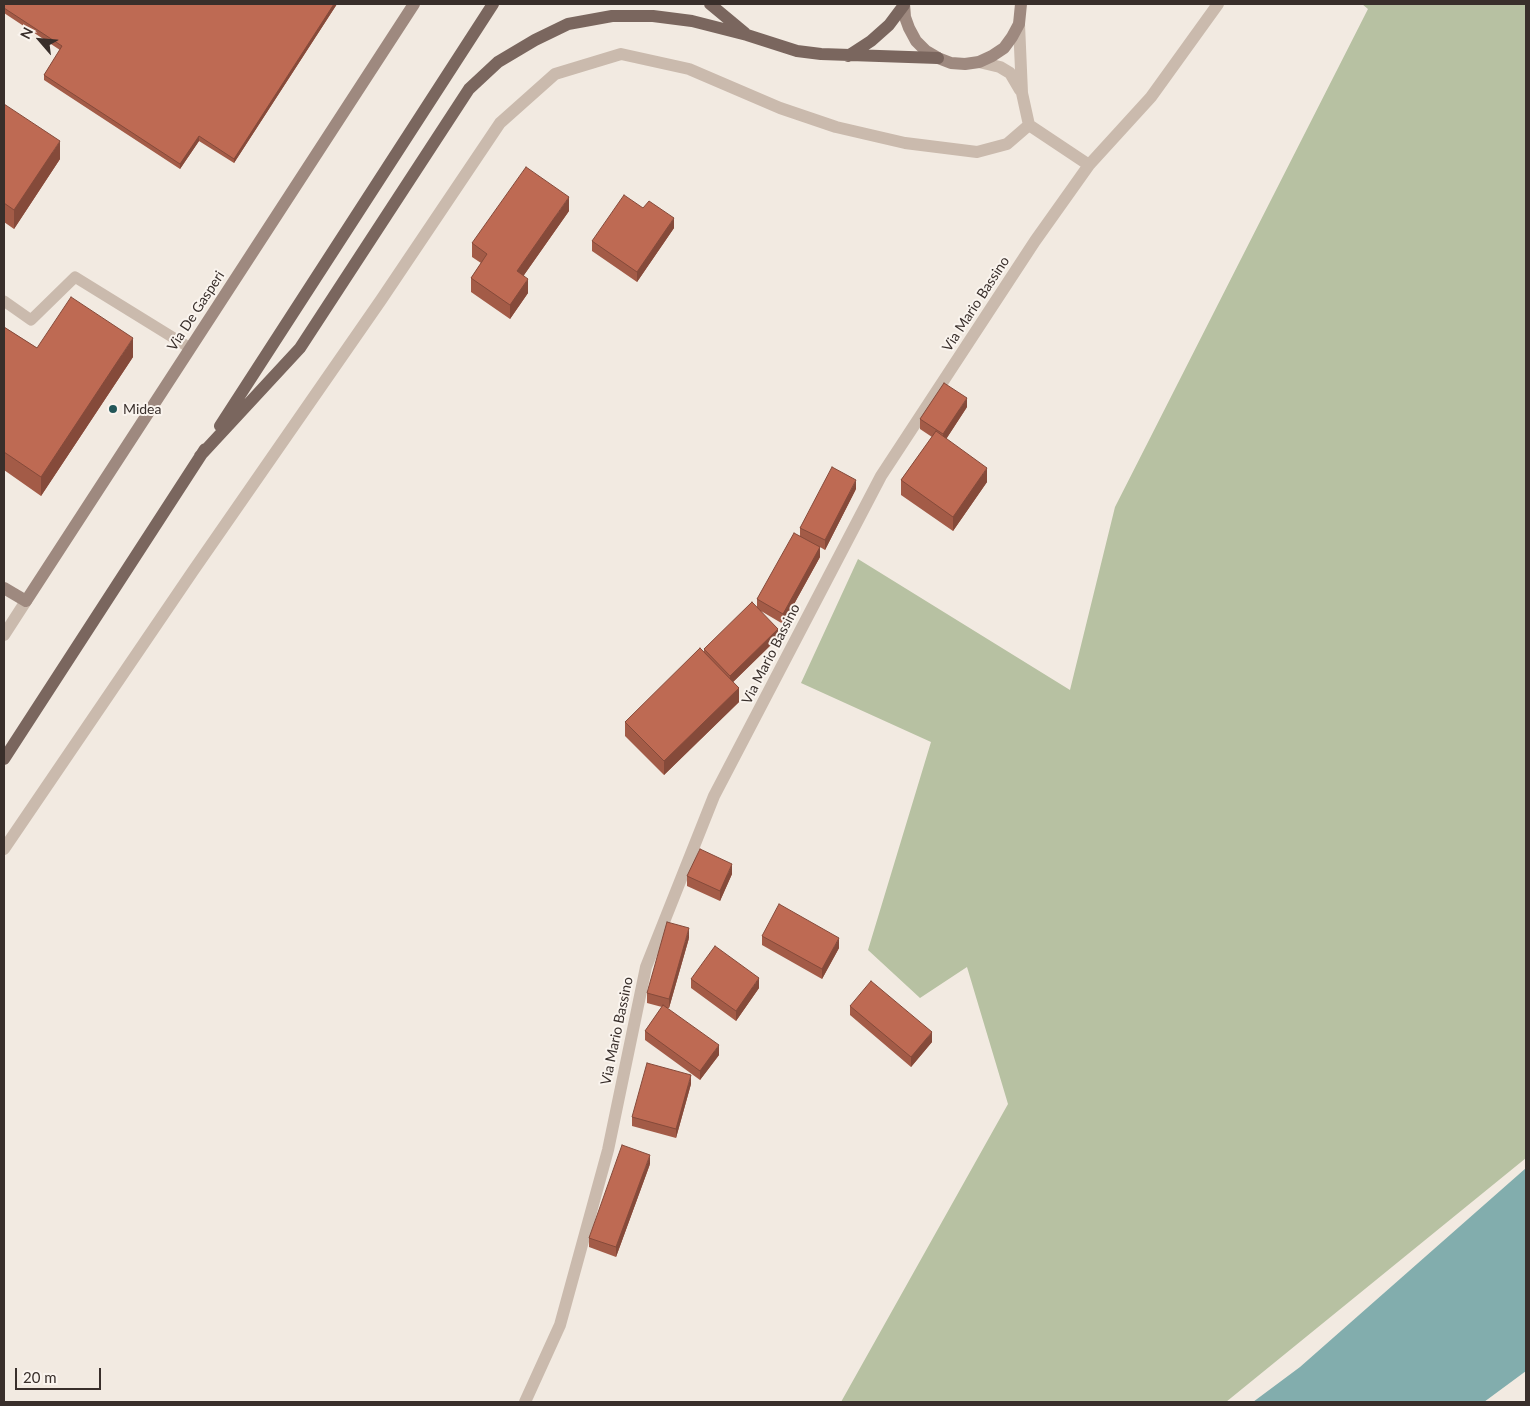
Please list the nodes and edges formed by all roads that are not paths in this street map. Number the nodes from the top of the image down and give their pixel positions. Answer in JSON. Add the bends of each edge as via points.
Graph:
{"nodes":[{"id":1,"x":414,"y":4,"type":"edge"},
{"id":2,"x":492,"y":4,"type":"edge"},
{"id":3,"x":710,"y":4,"type":"edge"},
{"id":4,"x":904,"y":4,"type":"edge"},
{"id":5,"x":1022,"y":4,"type":"edge"},
{"id":6,"x":1218,"y":4,"type":"edge"},
{"id":7,"x":1019,"y":24,"type":"junction"},
{"id":8,"x":747,"y":35,"type":"junction"},
{"id":9,"x":848,"y":56,"type":"junction"},
{"id":10,"x":938,"y":58,"type":"junction"},
{"id":11,"x":979,"y":62,"type":"junction"},
{"id":12,"x":1022,"y":93,"type":"junction"},
{"id":13,"x":1029,"y":125,"type":"junction"},
{"id":14,"x":1089,"y":165,"type":"junction"},
{"id":15,"x":4,"y":301,"type":"edge"},
{"id":16,"x":190,"y":348,"type":"junction"},
{"id":17,"x":200,"y":456,"type":"junction"},
{"id":18,"x":4,"y":588,"type":"edge"},
{"id":19,"x":26,"y":601,"type":"junction"},
{"id":20,"x":4,"y":635,"type":"edge"},
{"id":21,"x":4,"y":759,"type":"edge"},
{"id":22,"x":4,"y":849,"type":"edge"},
{"id":23,"x":525,"y":1402,"type":"edge"}],
"edges":[{"from":1,"to":16,"type":"street","name":"Via De Gasperi"},
{"from":2,"to":17,"type":"main road"},
{"from":3,"to":8,"type":"main road"},
{"from":4,"to":9,"type":"main road","via":[[888,25]]},
{"from":4,"to":10,"type":"street","via":[[905,17],[916,41]]},
{"from":5,"to":7,"type":"street"},
{"from":6,"to":14,"type":"street","name":"Via Mario Bassino","via":[[1151,97]]},
{"from":7,"to":11,"type":"street","via":[[1004,48]]},
{"from":7,"to":12,"type":"street"},
{"from":8,"to":9,"type":"main road","via":[[797,51]]},
{"from":8,"to":17,"type":"main road","via":[[653,16],[612,16],[568,24],[498,62],[470,90],[300,348]]},
{"from":9,"to":10,"type":"main road"},
{"from":10,"to":11,"type":"street","via":[[951,63]]},
{"from":11,"to":12,"type":"street","via":[[1010,73]]},
{"from":12,"to":13,"type":"street"},
{"from":13,"to":14,"type":"street"},
{"from":13,"to":22,"type":"street","via":[[1007,144],[977,152],[905,143],[836,127],[780,108],[689,68],[621,54],[555,74],[500,123]]},
{"from":14,"to":23,"type":"street","name":"Via Mario Bassino","via":[[1035,241],[881,476],[714,796],[646,967],[608,1150],[560,1325]]},
{"from":15,"to":16,"type":"lane","via":[[31,320],[76,277]]},
{"from":16,"to":19,"type":"street","name":"Via De Gasperi"},
{"from":17,"to":21,"type":"main road"},
{"from":18,"to":19,"type":"street"},
{"from":19,"to":20,"type":"street","name":"Via De Gasperi"}]}
